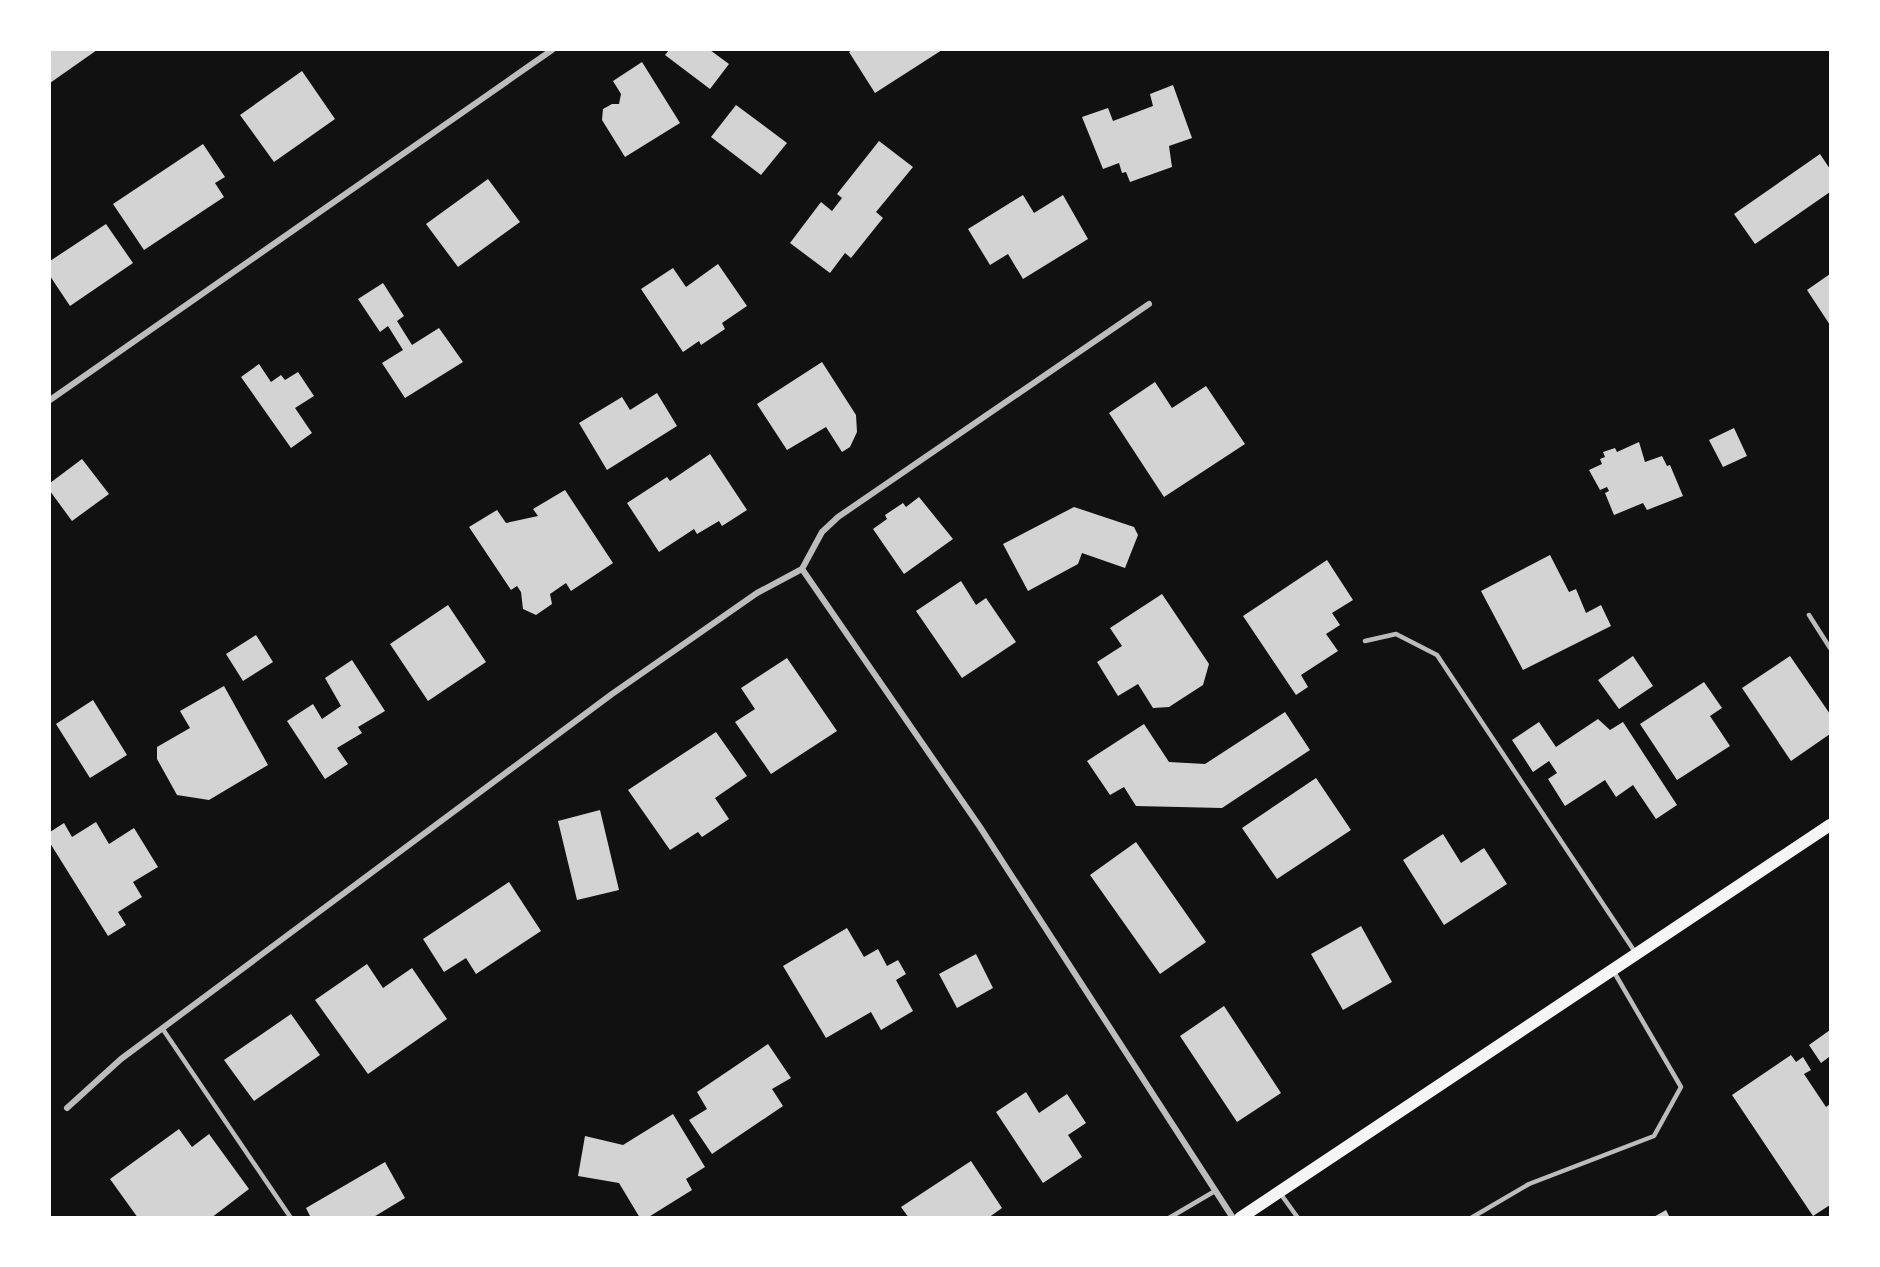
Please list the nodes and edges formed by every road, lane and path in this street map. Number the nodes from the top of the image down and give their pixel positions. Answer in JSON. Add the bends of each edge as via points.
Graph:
{"nodes":[{"id":1,"x":552,"y":50,"type":"edge"},
{"id":2,"x":1149,"y":304,"type":"dead end"},
{"id":3,"x":50,"y":400,"type":"edge"},
{"id":4,"x":802,"y":569,"type":"junction"},
{"id":5,"x":1809,"y":615,"type":"dead end"},
{"id":6,"x":1365,"y":641,"type":"dead end"},
{"id":7,"x":1830,"y":648,"type":"edge"},
{"id":8,"x":1830,"y":825,"type":"edge"},
{"id":9,"x":1636,"y":954,"type":"junction"},
{"id":10,"x":1612,"y":970,"type":"junction"},
{"id":11,"x":162,"y":1028,"type":"junction"},
{"id":12,"x":67,"y":1108,"type":"dead end"},
{"id":13,"x":1215,"y":1191,"type":"junction"},
{"id":14,"x":1278,"y":1192,"type":"junction"},
{"id":15,"x":291,"y":1218,"type":"edge"},
{"id":16,"x":1169,"y":1218,"type":"edge"},
{"id":17,"x":1233,"y":1218,"type":"edge"},
{"id":18,"x":1240,"y":1218,"type":"edge"},
{"id":19,"x":1298,"y":1218,"type":"edge"},
{"id":20,"x":1471,"y":1218,"type":"edge"}],
"edges":[{"from":1,"to":3,"type":"street"},
{"from":2,"to":4,"type":"street","via":[[838,517],[822,532]]},
{"from":4,"to":11,"type":"street","via":[[757,593],[612,694]]},
{"from":4,"to":13,"type":"street","via":[[980,827]]},
{"from":5,"to":7,"type":"lane"},
{"from":6,"to":9,"type":"lane","via":[[1396,634],[1437,655]]},
{"from":8,"to":9,"type":"main road"},
{"from":9,"to":10,"type":"main road"},
{"from":10,"to":14,"type":"main road"},
{"from":10,"to":20,"type":"lane","via":[[1681,1087],[1654,1136],[1529,1184]]},
{"from":11,"to":12,"type":"street"},
{"from":11,"to":15,"type":"lane"},
{"from":13,"to":16,"type":"lane"},
{"from":13,"to":17,"type":"street"},
{"from":14,"to":18,"type":"main road"},
{"from":14,"to":19,"type":"lane"}]}
